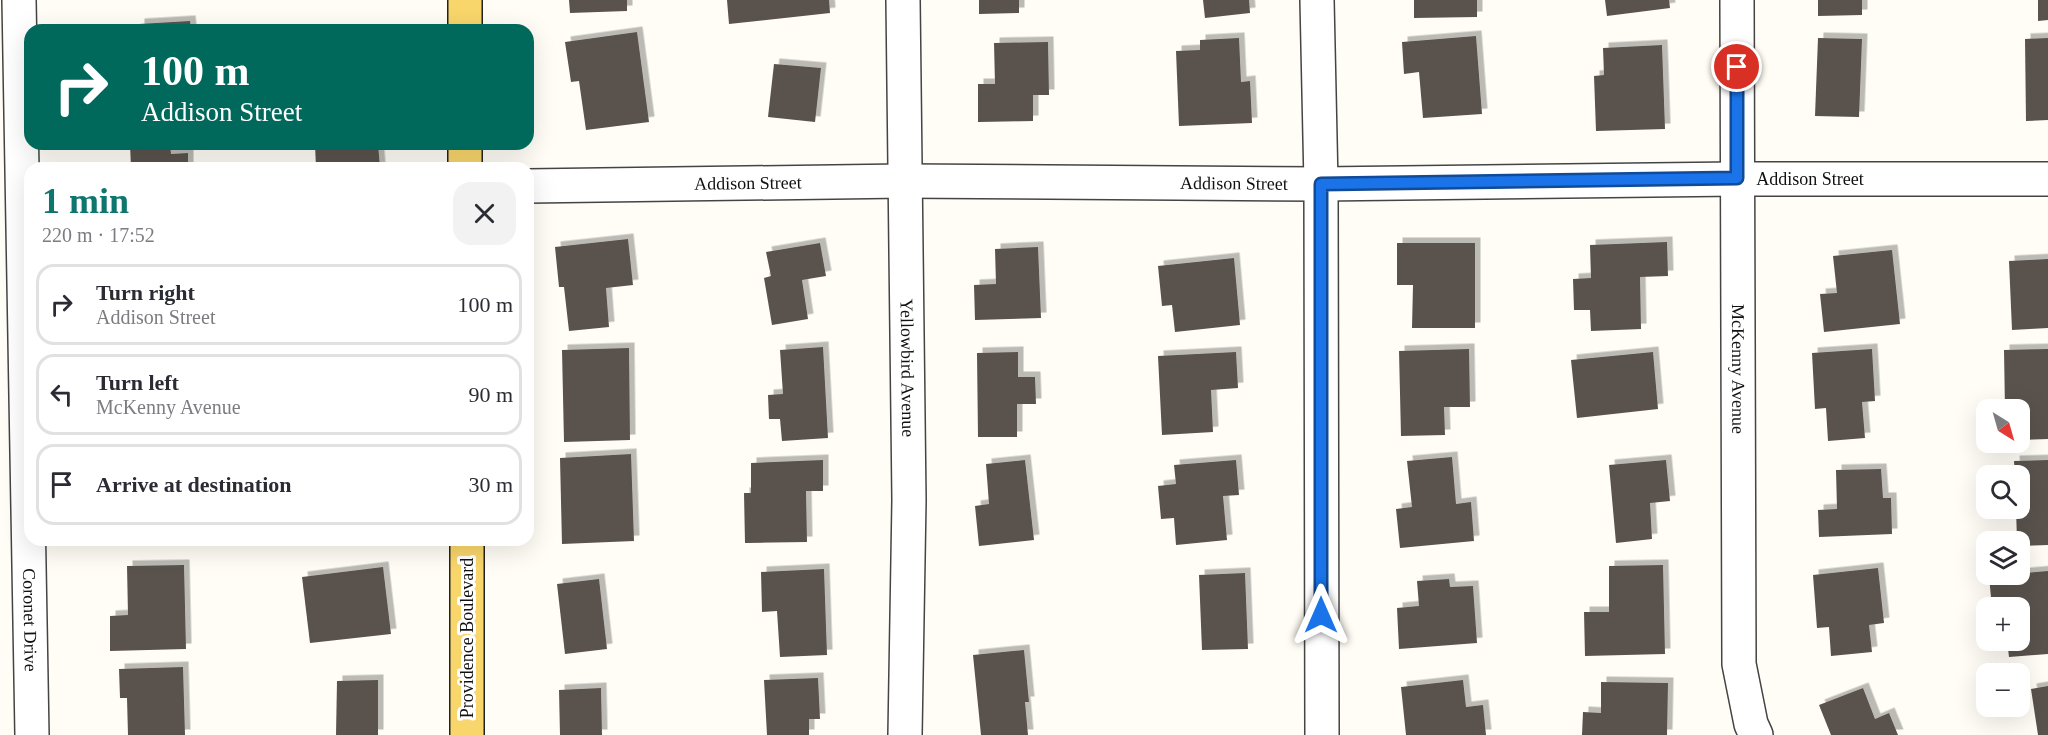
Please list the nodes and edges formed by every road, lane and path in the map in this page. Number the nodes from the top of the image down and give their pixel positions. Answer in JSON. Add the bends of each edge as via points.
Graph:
{"nodes":[{"id":1,"x":19,"y":0,"type":"edge"},
{"id":2,"x":465,"y":0,"type":"edge"},
{"id":3,"x":903,"y":0,"type":"edge"},
{"id":4,"x":1317,"y":0,"type":"edge"},
{"id":5,"x":1737,"y":0,"type":"edge"},
{"id":6,"x":465,"y":24,"type":"edge"},
{"id":7,"x":1737,"y":178,"type":"junction"},
{"id":8,"x":2048,"y":179,"type":"edge"},
{"id":9,"x":904,"y":181,"type":"junction"},
{"id":10,"x":1321,"y":184,"type":"junction"},
{"id":11,"x":534,"y":186,"type":"edge"},
{"id":12,"x":24,"y":283,"type":"edge"},
{"id":13,"x":29,"y":546,"type":"edge"},
{"id":14,"x":466,"y":546,"type":"edge"},
{"id":15,"x":32,"y":735,"type":"edge"},
{"id":16,"x":467,"y":735,"type":"edge"},
{"id":17,"x":905,"y":735,"type":"edge"},
{"id":18,"x":1322,"y":735,"type":"edge"},
{"id":19,"x":1756,"y":735,"type":"edge"}],
"edges":[{"from":1,"to":12,"type":"street","name":"Coronet Drive"},
{"from":2,"to":6,"type":"main road"},
{"from":3,"to":9,"type":"street","name":"Yellowbird Avenue"},
{"from":4,"to":10,"type":"street"},
{"from":5,"to":7,"type":"street","name":"McKenny Avenue"},
{"from":7,"to":8,"type":"street","name":"Addison Street"},
{"from":7,"to":10,"type":"street","name":"Addison Street"},
{"from":7,"to":19,"type":"street","name":"McKenny Avenue","via":[[1739,664]]},
{"from":9,"to":10,"type":"street","name":"Addison Street"},
{"from":9,"to":11,"type":"street","name":"Addison Street"},
{"from":9,"to":17,"type":"street","name":"Yellowbird Avenue","via":[[909,500]]},
{"from":10,"to":18,"type":"street"},
{"from":13,"to":15,"type":"street","name":"Coronet Drive"},
{"from":14,"to":16,"type":"main road","name":"Providence Boulevard"}]}
